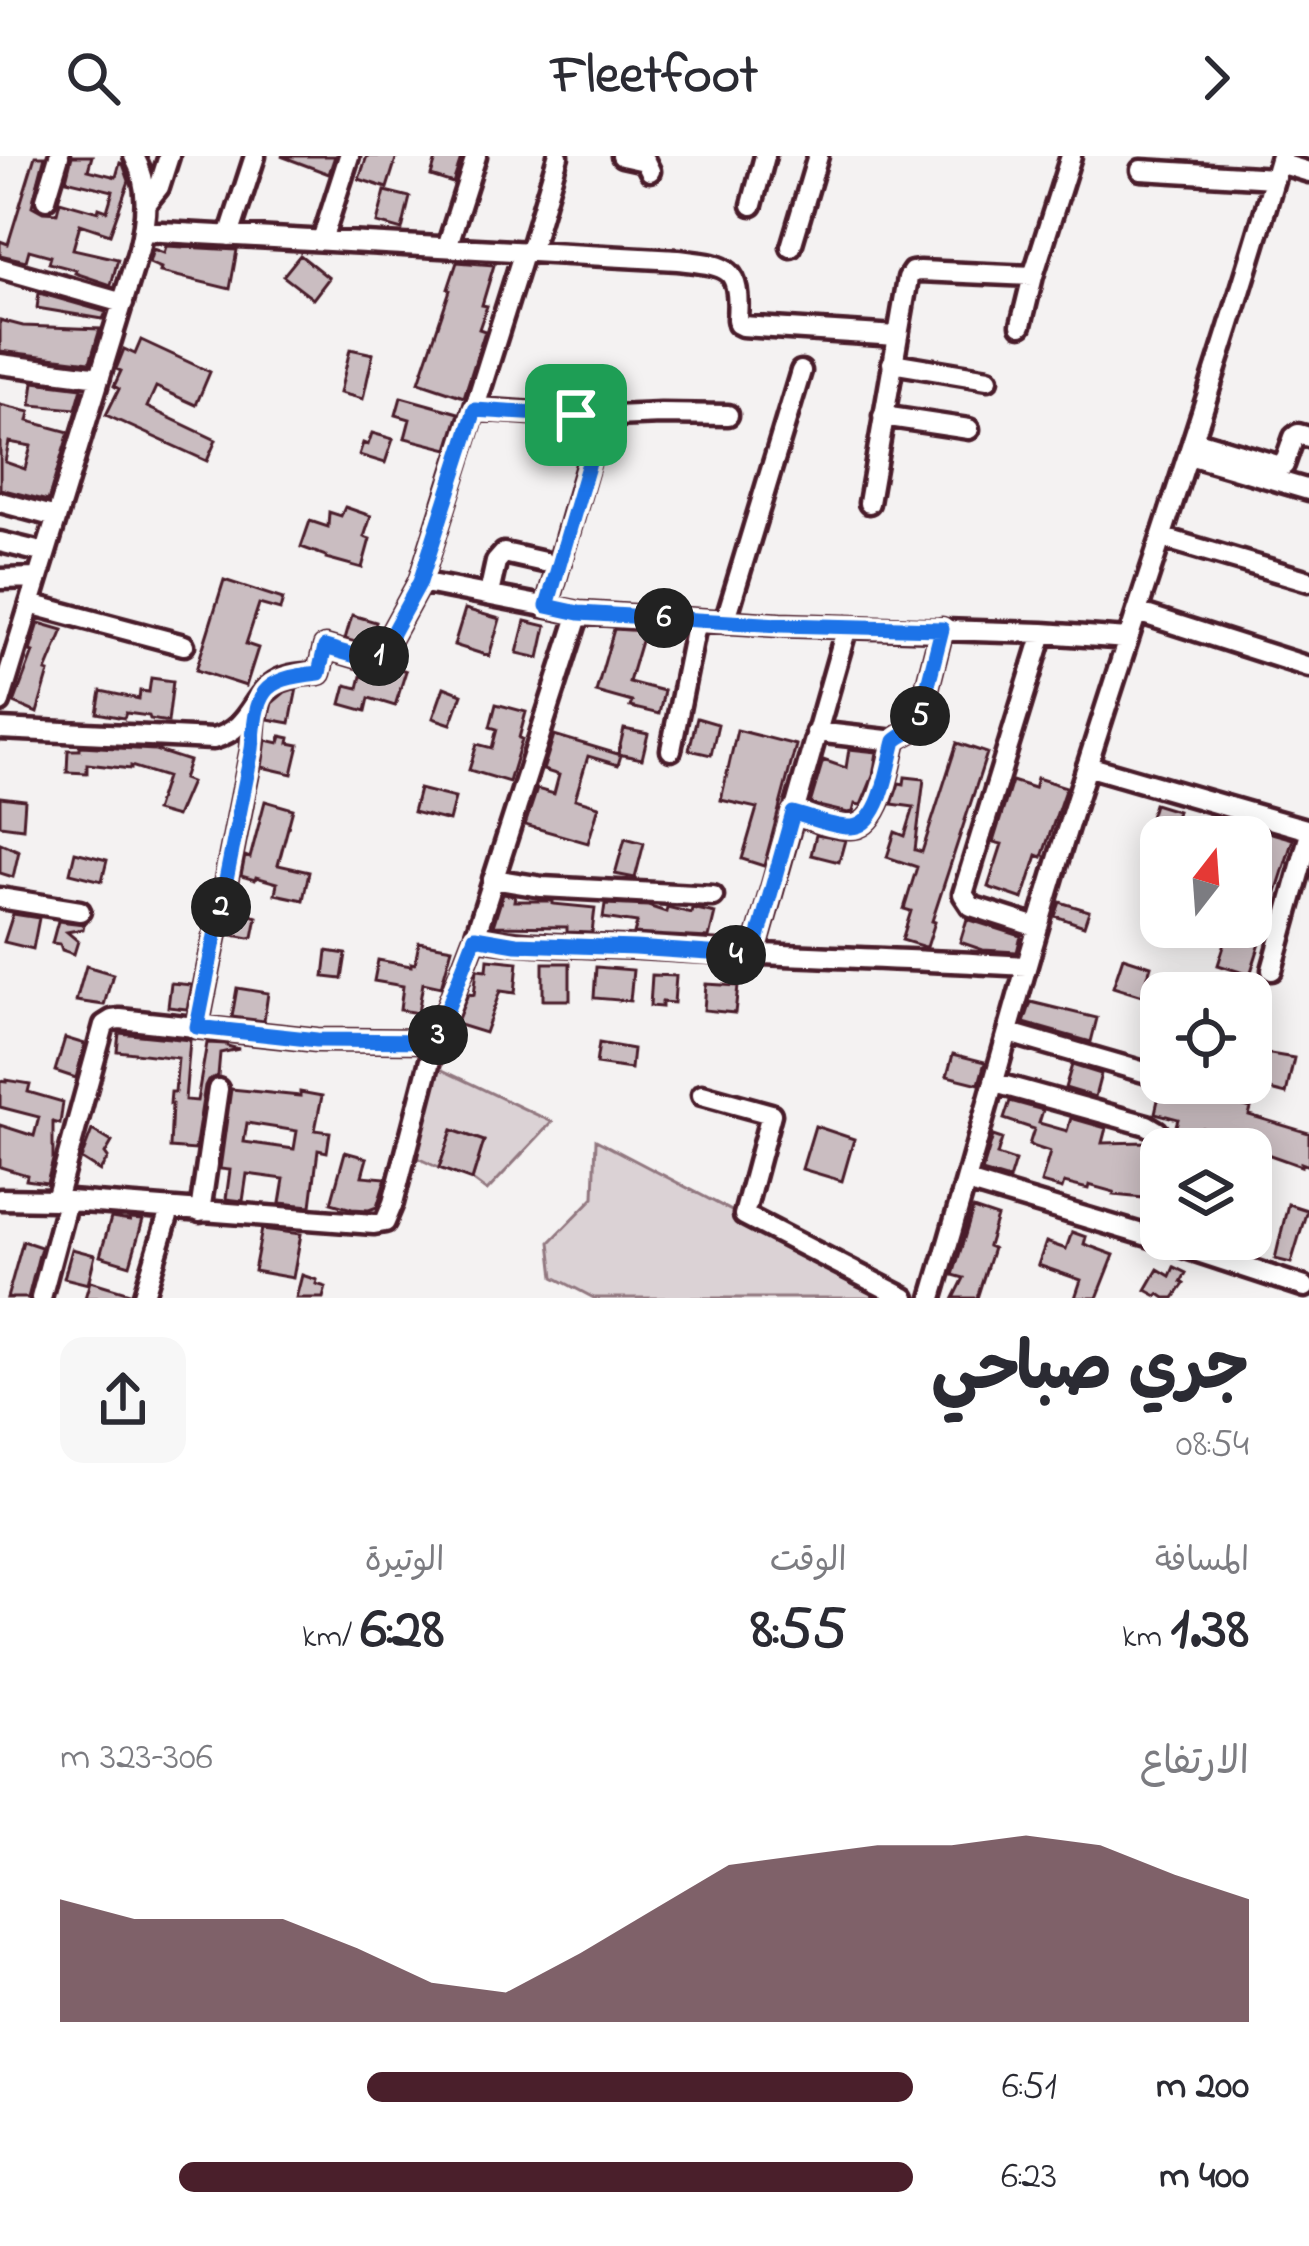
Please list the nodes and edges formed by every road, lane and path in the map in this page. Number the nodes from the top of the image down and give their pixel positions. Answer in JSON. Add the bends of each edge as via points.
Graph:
{"nodes":[{"id":1,"x":59,"y":156,"type":"edge"},
{"id":2,"x":134,"y":156,"type":"edge"},
{"id":3,"x":169,"y":156,"type":"edge"},
{"id":4,"x":255,"y":156,"type":"edge"},
{"id":5,"x":349,"y":156,"type":"edge"},
{"id":6,"x":476,"y":156,"type":"edge"},
{"id":7,"x":558,"y":156,"type":"edge"},
{"id":8,"x":622,"y":156,"type":"edge"},
{"id":9,"x":765,"y":156,"type":"edge"},
{"id":10,"x":818,"y":156,"type":"edge"},
{"id":11,"x":1071,"y":156,"type":"edge"},
{"id":12,"x":1278,"y":166,"type":"edge"},
{"id":13,"x":1141,"y":170,"type":"dead end"},
{"id":14,"x":650,"y":171,"type":"dead end"},
{"id":15,"x":1309,"y":172,"type":"edge"},
{"id":16,"x":46,"y":199,"type":"dead end"},
{"id":17,"x":147,"y":202,"type":"junction"},
{"id":18,"x":752,"y":206,"type":"dead end"},
{"id":19,"x":143,"y":231,"type":"junction"},
{"id":20,"x":229,"y":236,"type":"junction"},
{"id":21,"x":322,"y":241,"type":"junction"},
{"id":22,"x":447,"y":247,"type":"junction"},
{"id":23,"x":791,"y":247,"type":"dead end"},
{"id":24,"x":527,"y":251,"type":"junction"},
{"id":25,"x":0,"y":268,"type":"edge"},
{"id":26,"x":1033,"y":276,"type":"junction"},
{"id":27,"x":123,"y":303,"type":"junction"},
{"id":28,"x":1021,"y":325,"type":"dead end"},
{"id":29,"x":897,"y":336,"type":"junction"},
{"id":30,"x":892,"y":363,"type":"junction"},
{"id":31,"x":0,"y":364,"type":"edge"},
{"id":32,"x":801,"y":370,"type":"dead end"},
{"id":33,"x":100,"y":377,"type":"junction"},
{"id":34,"x":988,"y":379,"type":"dead end"},
{"id":35,"x":475,"y":410,"type":"junction"},
{"id":36,"x":728,"y":416,"type":"dead end"},
{"id":37,"x":883,"y":416,"type":"junction"},
{"id":38,"x":591,"y":417,"type":"junction"},
{"id":39,"x":969,"y":429,"type":"dead end"},
{"id":40,"x":1309,"y":437,"type":"edge"},
{"id":41,"x":1192,"y":447,"type":"junction"},
{"id":42,"x":1309,"y":490,"type":"edge"},
{"id":43,"x":0,"y":502,"type":"edge"},
{"id":44,"x":869,"y":503,"type":"dead end"},
{"id":45,"x":56,"y":517,"type":"junction"},
{"id":46,"x":1162,"y":538,"type":"junction"},
{"id":47,"x":0,"y":542,"type":"edge"},
{"id":48,"x":45,"y":554,"type":"junction"},
{"id":49,"x":544,"y":562,"type":"dead end"},
{"id":50,"x":38,"y":578,"type":"junction"},
{"id":51,"x":0,"y":579,"type":"edge"},
{"id":52,"x":1309,"y":581,"type":"edge"},
{"id":53,"x":420,"y":582,"type":"junction"},
{"id":54,"x":489,"y":594,"type":"junction"},
{"id":55,"x":29,"y":604,"type":"junction"},
{"id":56,"x":547,"y":606,"type":"junction"},
{"id":57,"x":1136,"y":612,"type":"junction"},
{"id":58,"x":579,"y":613,"type":"junction"},
{"id":59,"x":697,"y":620,"type":"junction"},
{"id":60,"x":725,"y":622,"type":"junction"},
{"id":61,"x":847,"y":627,"type":"junction"},
{"id":62,"x":942,"y":629,"type":"junction"},
{"id":63,"x":1043,"y":633,"type":"junction"},
{"id":64,"x":1128,"y":639,"type":"junction"},
{"id":65,"x":184,"y":645,"type":"dead end"},
{"id":66,"x":1309,"y":667,"type":"edge"},
{"id":67,"x":0,"y":701,"type":"edge"},
{"id":68,"x":256,"y":705,"type":"junction"},
{"id":69,"x":0,"y":729,"type":"edge"},
{"id":70,"x":817,"y":732,"type":"junction"},
{"id":71,"x":895,"y":741,"type":"junction"},
{"id":72,"x":670,"y":749,"type":"dead end"},
{"id":73,"x":1087,"y":766,"type":"junction"},
{"id":74,"x":793,"y":813,"type":"junction"},
{"id":75,"x":1309,"y":834,"type":"edge"},
{"id":76,"x":493,"y":879,"type":"junction"},
{"id":77,"x":713,"y":896,"type":"dead end"},
{"id":78,"x":0,"y":898,"type":"edge"},
{"id":79,"x":80,"y":911,"type":"dead end"},
{"id":80,"x":1037,"y":927,"type":"junction"},
{"id":81,"x":475,"y":937,"type":"junction"},
{"id":82,"x":753,"y":956,"type":"junction"},
{"id":83,"x":1026,"y":966,"type":"junction"},
{"id":84,"x":1272,"y":970,"type":"dead end"},
{"id":85,"x":197,"y":1027,"type":"junction"},
{"id":86,"x":1009,"y":1034,"type":"junction"},
{"id":87,"x":435,"y":1041,"type":"junction"},
{"id":88,"x":1140,"y":1071,"type":"edge"},
{"id":89,"x":995,"y":1083,"type":"junction"},
{"id":90,"x":218,"y":1089,"type":"dead end"},
{"id":91,"x":702,"y":1095,"type":"dead end"},
{"id":92,"x":1152,"y":1128,"type":"edge"},
{"id":93,"x":967,"y":1182,"type":"junction"},
{"id":94,"x":0,"y":1198,"type":"edge"},
{"id":95,"x":62,"y":1200,"type":"junction"},
{"id":96,"x":170,"y":1210,"type":"junction"},
{"id":97,"x":200,"y":1212,"type":"junction"},
{"id":98,"x":1140,"y":1234,"type":"edge"},
{"id":99,"x":1222,"y":1260,"type":"edge"},
{"id":100,"x":1305,"y":1287,"type":"dead end"},
{"id":101,"x":41,"y":1298,"type":"edge"},
{"id":102,"x":143,"y":1298,"type":"edge"},
{"id":103,"x":904,"y":1298,"type":"edge"},
{"id":104,"x":932,"y":1298,"type":"edge"}],
"edges":[{"from":1,"to":16,"type":"street"},
{"from":2,"to":17,"type":"street"},
{"from":3,"to":17,"type":"street"},
{"from":4,"to":20,"type":"street"},
{"from":5,"to":21,"type":"street"},
{"from":6,"to":22,"type":"street"},
{"from":7,"to":24,"type":"street"},
{"from":8,"to":14,"type":"street","via":[[645,161]]},
{"from":9,"to":18,"type":"street"},
{"from":10,"to":23,"type":"street"},
{"from":11,"to":26,"type":"street"},
{"from":12,"to":13,"type":"street"},
{"from":12,"to":15,"type":"street"},
{"from":12,"to":41,"type":"street"},
{"from":17,"to":19,"type":"street"},
{"from":19,"to":20,"type":"street"},
{"from":19,"to":27,"type":"street"},
{"from":20,"to":21,"type":"street"},
{"from":21,"to":22,"type":"street"},
{"from":22,"to":24,"type":"street"},
{"from":24,"to":29,"type":"street","via":[[713,264],[735,278],[742,326]]},
{"from":24,"to":35,"type":"street"},
{"from":25,"to":27,"type":"street"},
{"from":26,"to":28,"type":"street"},
{"from":26,"to":29,"type":"street","via":[[913,272]]},
{"from":27,"to":33,"type":"street"},
{"from":29,"to":30,"type":"street"},
{"from":30,"to":34,"type":"street"},
{"from":30,"to":37,"type":"street"},
{"from":31,"to":33,"type":"street"},
{"from":32,"to":60,"type":"street"},
{"from":33,"to":45,"type":"street"},
{"from":35,"to":38,"type":"street"},
{"from":35,"to":53,"type":"street"},
{"from":36,"to":38,"type":"street"},
{"from":37,"to":39,"type":"street"},
{"from":37,"to":44,"type":"street"},
{"from":38,"to":56,"type":"street","via":[[598,432],[593,455]]},
{"from":40,"to":41,"type":"street","via":[[1294,437],[1281,466]]},
{"from":41,"to":42,"type":"street"},
{"from":41,"to":46,"type":"street"},
{"from":43,"to":45,"type":"street"},
{"from":45,"to":48,"type":"street"},
{"from":46,"to":52,"type":"street"},
{"from":46,"to":57,"type":"street"},
{"from":47,"to":48,"type":"street"},
{"from":48,"to":50,"type":"street"},
{"from":49,"to":54,"type":"street","via":[[504,553]]},
{"from":50,"to":51,"type":"street"},
{"from":50,"to":55,"type":"street"},
{"from":53,"to":54,"type":"street"},
{"from":53,"to":68,"type":"street","via":[[378,659],[325,647],[319,673],[279,680]]},
{"from":54,"to":56,"type":"street"},
{"from":55,"to":65,"type":"street"},
{"from":55,"to":67,"type":"street"},
{"from":56,"to":58,"type":"street"},
{"from":57,"to":64,"type":"street"},
{"from":57,"to":66,"type":"street"},
{"from":58,"to":59,"type":"street"},
{"from":58,"to":76,"type":"street"},
{"from":59,"to":60,"type":"street"},
{"from":59,"to":72,"type":"street"},
{"from":60,"to":61,"type":"street"},
{"from":61,"to":62,"type":"street"},
{"from":61,"to":70,"type":"street"},
{"from":62,"to":63,"type":"street"},
{"from":62,"to":71,"type":"street","via":[[918,724]]},
{"from":63,"to":64,"type":"street"},
{"from":63,"to":80,"type":"street","via":[[963,894],[971,906]]},
{"from":64,"to":73,"type":"street"},
{"from":68,"to":69,"type":"street","via":[[241,725],[213,739]]},
{"from":68,"to":85,"type":"street"},
{"from":70,"to":71,"type":"street"},
{"from":70,"to":74,"type":"street"},
{"from":71,"to":74,"type":"street","via":[[877,808],[863,824]]},
{"from":73,"to":75,"type":"street"},
{"from":73,"to":80,"type":"street"},
{"from":74,"to":82,"type":"street"},
{"from":75,"to":84,"type":"street"},
{"from":76,"to":77,"type":"street"},
{"from":76,"to":81,"type":"street"},
{"from":78,"to":79,"type":"street"},
{"from":80,"to":83,"type":"street"},
{"from":81,"to":82,"type":"street"},
{"from":81,"to":87,"type":"street"},
{"from":82,"to":83,"type":"street"},
{"from":83,"to":86,"type":"street"},
{"from":85,"to":87,"type":"street"},
{"from":85,"to":95,"type":"street","via":[[120,1019],[104,1025]]},
{"from":86,"to":88,"type":"street"},
{"from":86,"to":89,"type":"street"},
{"from":87,"to":97,"type":"street","via":[[385,1222]]},
{"from":89,"to":92,"type":"street"},
{"from":89,"to":93,"type":"street"},
{"from":90,"to":97,"type":"street"},
{"from":91,"to":103,"type":"street","via":[[771,1114],[744,1215]]},
{"from":93,"to":98,"type":"street"},
{"from":93,"to":104,"type":"street"},
{"from":94,"to":95,"type":"street"},
{"from":95,"to":96,"type":"street"},
{"from":95,"to":101,"type":"street"},
{"from":96,"to":97,"type":"street"},
{"from":96,"to":102,"type":"street"},
{"from":99,"to":100,"type":"street"}]}
